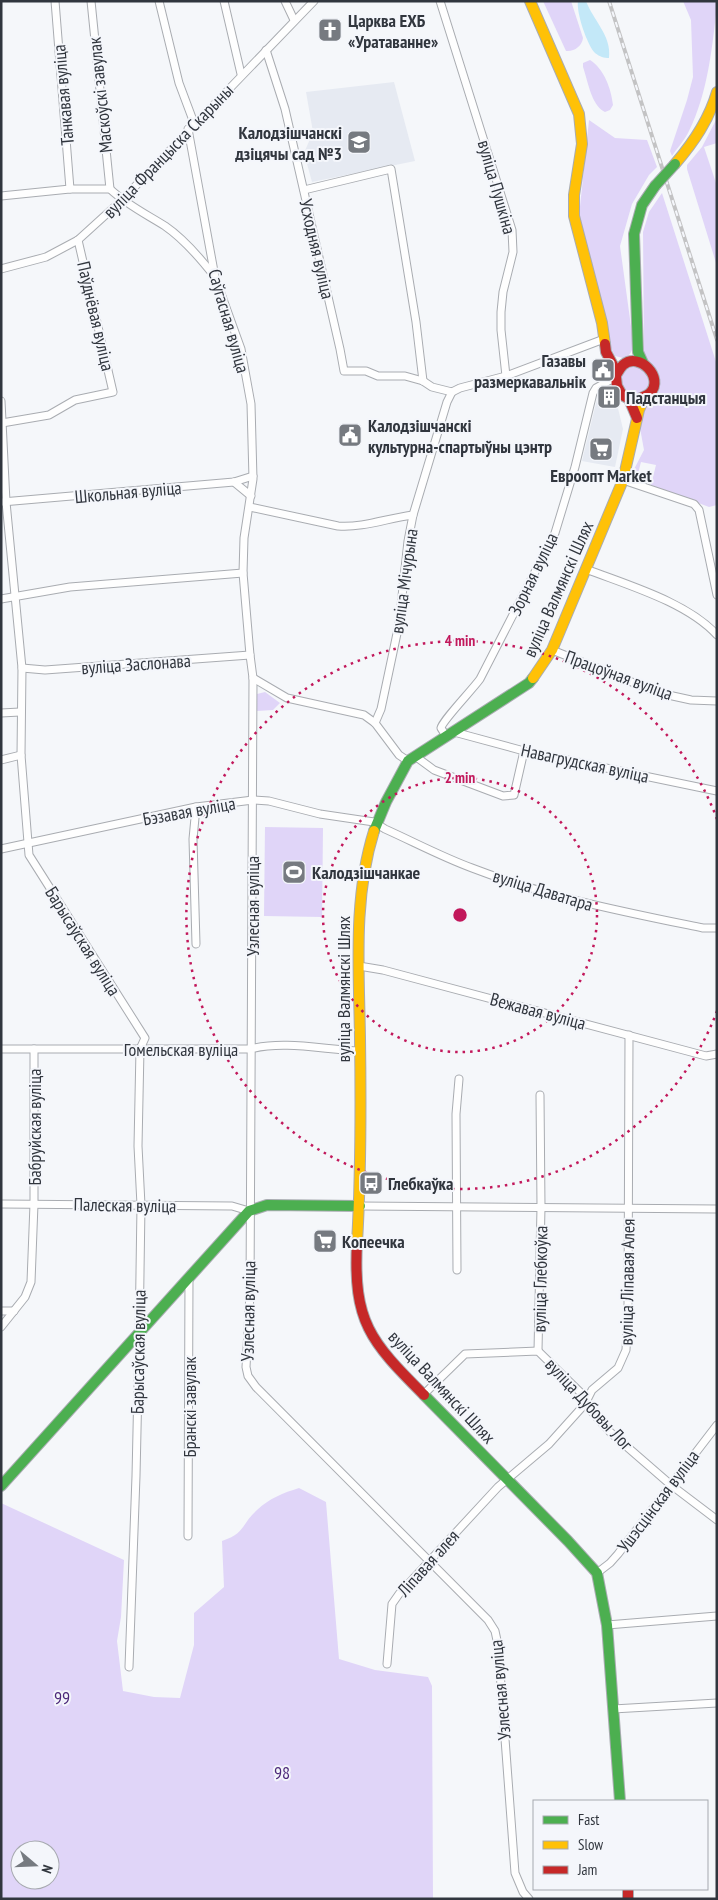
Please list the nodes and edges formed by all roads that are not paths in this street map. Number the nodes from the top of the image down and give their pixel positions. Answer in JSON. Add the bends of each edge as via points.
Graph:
{"nodes":[{"id":1,"x":55,"y":1,"type":"edge"},
{"id":2,"x":91,"y":1,"type":"edge"},
{"id":3,"x":159,"y":1,"type":"edge"},
{"id":4,"x":224,"y":1,"type":"edge"},
{"id":5,"x":286,"y":1,"type":"edge"},
{"id":6,"x":314,"y":1,"type":"edge"},
{"id":7,"x":440,"y":1,"type":"edge"},
{"id":8,"x":530,"y":1,"type":"edge"},
{"id":9,"x":294,"y":20,"type":"junction"},
{"id":10,"x":266,"y":50,"type":"junction"},
{"id":11,"x":241,"y":74,"type":"junction"},
{"id":12,"x":717,"y":92,"type":"edge"},
{"id":13,"x":194,"y":123,"type":"junction"},
{"id":14,"x":188,"y":129,"type":"junction"},
{"id":15,"x":70,"y":189,"type":"junction"},
{"id":16,"x":110,"y":189,"type":"junction"},
{"id":17,"x":304,"y":190,"type":"junction"},
{"id":18,"x":1,"y":196,"type":"edge"},
{"id":19,"x":122,"y":200,"type":"junction"},
{"id":20,"x":78,"y":240,"type":"junction"},
{"id":21,"x":1,"y":269,"type":"edge"},
{"id":22,"x":215,"y":277,"type":"junction"},
{"id":23,"x":604,"y":340,"type":"junction"},
{"id":24,"x":638,"y":352,"type":"junction"},
{"id":25,"x":612,"y":361,"type":"junction"},
{"id":26,"x":628,"y":363,"type":"junction"},
{"id":27,"x":643,"y":363,"type":"junction"},
{"id":28,"x":506,"y":376,"type":"junction"},
{"id":29,"x":616,"y":376,"type":"junction"},
{"id":30,"x":423,"y":381,"type":"junction"},
{"id":31,"x":603,"y":385,"type":"junction"},
{"id":32,"x":618,"y":390,"type":"junction"},
{"id":33,"x":452,"y":392,"type":"junction"},
{"id":34,"x":644,"y":398,"type":"junction"},
{"id":35,"x":629,"y":399,"type":"junction"},
{"id":36,"x":1,"y":401,"type":"edge"},
{"id":37,"x":2,"y":415,"type":"edge"},
{"id":38,"x":637,"y":420,"type":"junction"},
{"id":39,"x":2,"y":423,"type":"junction"},
{"id":40,"x":253,"y":476,"type":"junction"},
{"id":41,"x":623,"y":480,"type":"junction"},
{"id":42,"x":234,"y":482,"type":"junction"},
{"id":43,"x":251,"y":496,"type":"junction"},
{"id":44,"x":4,"y":502,"type":"edge"},
{"id":45,"x":250,"y":507,"type":"junction"},
{"id":46,"x":413,"y":515,"type":"junction"},
{"id":47,"x":586,"y":569,"type":"junction"},
{"id":48,"x":243,"y":573,"type":"junction"},
{"id":49,"x":717,"y":595,"type":"edge"},
{"id":50,"x":16,"y":597,"type":"junction"},
{"id":51,"x":1,"y":599,"type":"edge"},
{"id":52,"x":717,"y":635,"type":"edge"},
{"id":53,"x":552,"y":650,"type":"junction"},
{"id":54,"x":250,"y":656,"type":"junction"},
{"id":55,"x":22,"y":668,"type":"junction"},
{"id":56,"x":253,"y":678,"type":"junction"},
{"id":57,"x":717,"y":702,"type":"edge"},
{"id":58,"x":20,"y":712,"type":"junction"},
{"id":59,"x":1,"y":714,"type":"edge"},
{"id":60,"x":375,"y":723,"type":"junction"},
{"id":61,"x":450,"y":734,"type":"junction"},
{"id":62,"x":524,"y":751,"type":"junction"},
{"id":63,"x":21,"y":755,"type":"junction"},
{"id":64,"x":412,"y":758,"type":"junction"},
{"id":65,"x":1,"y":760,"type":"edge"},
{"id":66,"x":717,"y":791,"type":"edge"},
{"id":67,"x":253,"y":800,"type":"junction"},
{"id":68,"x":196,"y":807,"type":"junction"},
{"id":69,"x":377,"y":824,"type":"junction"},
{"id":70,"x":27,"y":842,"type":"junction"},
{"id":71,"x":1,"y":849,"type":"edge"},
{"id":72,"x":717,"y":928,"type":"edge"},
{"id":73,"x":196,"y":944,"type":"dead end"},
{"id":74,"x":359,"y":966,"type":"junction"},
{"id":75,"x":629,"y":1035,"type":"junction"},
{"id":76,"x":145,"y":1038,"type":"junction"},
{"id":77,"x":1,"y":1049,"type":"edge"},
{"id":78,"x":34,"y":1049,"type":"junction"},
{"id":79,"x":140,"y":1049,"type":"junction"},
{"id":80,"x":152,"y":1049,"type":"junction"},
{"id":81,"x":250,"y":1049,"type":"junction"},
{"id":82,"x":360,"y":1051,"type":"junction"},
{"id":83,"x":717,"y":1054,"type":"edge"},
{"id":84,"x":459,"y":1079,"type":"dead end"},
{"id":85,"x":540,"y":1095,"type":"dead end"},
{"id":86,"x":1,"y":1204,"type":"edge"},
{"id":87,"x":34,"y":1204,"type":"junction"},
{"id":88,"x":141,"y":1205,"type":"junction"},
{"id":89,"x":360,"y":1206,"type":"junction"},
{"id":90,"x":456,"y":1207,"type":"junction"},
{"id":91,"x":541,"y":1207,"type":"junction"},
{"id":92,"x":628,"y":1209,"type":"junction"},
{"id":93,"x":717,"y":1209,"type":"edge"},
{"id":94,"x":249,"y":1211,"type":"junction"},
{"id":95,"x":457,"y":1270,"type":"dead end"},
{"id":96,"x":189,"y":1277,"type":"junction"},
{"id":97,"x":1,"y":1311,"type":"edge"},
{"id":98,"x":14,"y":1311,"type":"junction"},
{"id":99,"x":1,"y":1327,"type":"edge"},
{"id":100,"x":139,"y":1332,"type":"junction"},
{"id":101,"x":538,"y":1351,"type":"junction"},
{"id":102,"x":423,"y":1395,"type":"junction"},
{"id":103,"x":585,"y":1404,"type":"junction"},
{"id":104,"x":717,"y":1425,"type":"edge"},
{"id":105,"x":507,"y":1480,"type":"junction"},
{"id":106,"x":671,"y":1484,"type":"junction"},
{"id":107,"x":1,"y":1486,"type":"edge"},
{"id":108,"x":717,"y":1520,"type":"edge"},
{"id":109,"x":188,"y":1536,"type":"dead end"},
{"id":110,"x":430,"y":1560,"type":"junction"},
{"id":111,"x":596,"y":1573,"type":"junction"},
{"id":112,"x":717,"y":1616,"type":"edge"},
{"id":113,"x":607,"y":1625,"type":"junction"},
{"id":114,"x":387,"y":1664,"type":"dead end"},
{"id":115,"x":129,"y":1667,"type":"dead end"},
{"id":116,"x":717,"y":1703,"type":"edge"},
{"id":117,"x":613,"y":1709,"type":"junction"},
{"id":118,"x":620,"y":1800,"type":"edge"},
{"id":119,"x":529,"y":1899,"type":"edge"}],
"edges":[{"from":1,"to":15,"type":"street","name":"Танкавая вуліца"},
{"from":2,"to":16,"type":"street","name":"Маскоўскі завулак"},
{"from":3,"to":13,"type":"street"},
{"from":4,"to":11,"type":"street"},
{"from":5,"to":9,"type":"street"},
{"from":6,"to":9,"type":"street","name":"вуліца Францыска Скарыны"},
{"from":7,"to":28,"type":"street","name":"вуліца Пушкіна","via":[[510,223],[513,252],[501,312]]},
{"from":8,"to":23,"type":"main road","via":[[579,114],[582,144],[574,216]]},
{"from":9,"to":10,"type":"street","name":"вуліца Францыска Скарыны"},
{"from":10,"to":11,"type":"street","name":"вуліца Францыска Скарыны"},
{"from":10,"to":17,"type":"street","name":"Усходняя вуліца","via":[[285,109]]},
{"from":11,"to":13,"type":"street","name":"вуліца Францыска Скарыны"},
{"from":12,"to":24,"type":"main road","bridge":true,"via":[[698,137],[642,205],[634,234]]},
{"from":13,"to":14,"type":"street","name":"вуліца Францыска Скарыны"},
{"from":14,"to":19,"type":"street","name":"вуліца Францыска Скарыны"},
{"from":14,"to":22,"type":"street","name":"Саўгасная вуліца"},
{"from":15,"to":16,"type":"street"},
{"from":15,"to":18,"type":"street"},
{"from":16,"to":19,"type":"street"},
{"from":17,"to":30,"type":"street","name":"Усходняя вуліца","via":[[344,372],[366,371],[378,376],[405,376]]},
{"from":17,"to":30,"type":"street","via":[[390,170]]},
{"from":19,"to":20,"type":"street","name":"вуліца Францыска Скарыны"},
{"from":19,"to":22,"type":"street","via":[[167,227]]},
{"from":20,"to":21,"type":"street","name":"вуліца Францыска Скарыны","via":[[46,257]]},
{"from":20,"to":39,"type":"street","name":"Паўднёвая вуліца","via":[[114,392],[75,400],[49,415]]},
{"from":22,"to":40,"type":"street","name":"Саўгасная вуліца","via":[[241,349],[251,404]]},
{"from":23,"to":25,"type":"main road"},
{"from":23,"to":28,"type":"street"},
{"from":24,"to":26,"type":"main road"},
{"from":24,"to":27,"type":"main road"},
{"from":25,"to":26,"type":"main road"},
{"from":25,"to":29,"type":"main road"},
{"from":26,"to":27,"type":"main road"},
{"from":26,"to":29,"type":"main road"},
{"from":27,"to":34,"type":"main road","via":[[651,370],[654,380],[652,390]]},
{"from":28,"to":33,"type":"street"},
{"from":29,"to":31,"type":"street"},
{"from":29,"to":32,"type":"main road"},
{"from":30,"to":33,"type":"street"},
{"from":31,"to":32,"type":"street"},
{"from":31,"to":61,"type":"street","name":"Зорная вуліца","via":[[593,393],[555,533],[480,679],[443,722],[441,728]]},
{"from":32,"to":35,"type":"main road"},
{"from":33,"to":46,"type":"street","name":"вуліца Мічурына"},
{"from":34,"to":35,"type":"main road"},
{"from":34,"to":38,"type":"main road","name":"вуліца Валмянскі Шлях"},
{"from":35,"to":38,"type":"main road"},
{"from":36,"to":37,"type":"street"},
{"from":37,"to":39,"type":"street"},
{"from":38,"to":41,"type":"main road","name":"вуліца Валмянскі Шлях"},
{"from":39,"to":44,"type":"street"},
{"from":40,"to":42,"type":"street","name":"Школьная вуліца"},
{"from":40,"to":43,"type":"street","name":"Саўгасная вуліца"},
{"from":41,"to":47,"type":"main road","name":"вуліца Валмянскі Шлях"},
{"from":41,"to":49,"type":"street","via":[[694,504],[699,510]]},
{"from":42,"to":43,"type":"street"},
{"from":42,"to":44,"type":"street","name":"Школьная вуліца"},
{"from":43,"to":45,"type":"street","name":"Саўгасная вуліца"},
{"from":44,"to":50,"type":"street"},
{"from":45,"to":46,"type":"street","via":[[352,527]]},
{"from":45,"to":48,"type":"street","name":"Саўгасная вуліца","via":[[244,538]]},
{"from":46,"to":60,"type":"street","name":"вуліца Мічурына","via":[[399,624],[381,709]]},
{"from":47,"to":52,"type":"street","via":[[660,598],[688,613]]},
{"from":47,"to":53,"type":"main road","name":"вуліца Валмянскі Шлях"},
{"from":48,"to":50,"type":"street","via":[[70,587]]},
{"from":48,"to":54,"type":"street","name":"Саўгасная вуліца"},
{"from":50,"to":51,"type":"street"},
{"from":50,"to":55,"type":"street"},
{"from":53,"to":57,"type":"street","name":"Працоўная вуліца","via":[[659,693]]},
{"from":53,"to":61,"type":"main road","name":"вуліца Валмянскі Шлях","via":[[529,683]]},
{"from":54,"to":55,"type":"street","name":"вуліца Заслонава","via":[[45,670]]},
{"from":54,"to":56,"type":"street","name":"Саўгасная вуліца"},
{"from":55,"to":58,"type":"street"},
{"from":56,"to":60,"type":"street","via":[[287,698],[348,710]]},
{"from":56,"to":67,"type":"street","name":"Узлесная вуліца"},
{"from":58,"to":59,"type":"street"},
{"from":58,"to":63,"type":"street"},
{"from":60,"to":64,"type":"street","via":[[399,756]]},
{"from":61,"to":62,"type":"street","name":"Навагрудская вуліца"},
{"from":61,"to":64,"type":"main road","name":"вуліца Валмянскі Шлях"},
{"from":62,"to":64,"type":"street","via":[[514,795],[503,796],[434,770]]},
{"from":62,"to":66,"type":"street","name":"Навагрудская вуліца"},
{"from":63,"to":65,"type":"street"},
{"from":63,"to":70,"type":"street"},
{"from":64,"to":69,"type":"main road","name":"вуліца Валмянскі Шлях","via":[[394,784]]},
{"from":67,"to":68,"type":"street","name":"Бэзавая вуліца"},
{"from":67,"to":69,"type":"street","name":"Бэзавая вуліца","via":[[269,800],[320,814]]},
{"from":67,"to":81,"type":"street","name":"Узлесная вуліца"},
{"from":68,"to":70,"type":"street","name":"Бэзавая вуліца"},
{"from":68,"to":73,"type":"street","via":[[193,839]]},
{"from":69,"to":72,"type":"street","name":"вуліца Даватара","via":[[471,868],[559,897],[703,928]]},
{"from":69,"to":74,"type":"main road","name":"вуліца Валмянскі Шлях","via":[[366,861],[359,910]]},
{"from":70,"to":71,"type":"street","name":"Бэзавая вуліца"},
{"from":70,"to":76,"type":"street","name":"Барысаўская вуліца","via":[[28,856]]},
{"from":74,"to":75,"type":"street","name":"Вежавая вуліца"},
{"from":74,"to":82,"type":"main road","name":"вуліца Валмянскі Шлях"},
{"from":75,"to":83,"type":"street","name":"Вежавая вуліца","via":[[706,1056]]},
{"from":75,"to":92,"type":"street","name":"вуліца Ліпавая Алея"},
{"from":76,"to":79,"type":"street","name":"Барысаўская вуліца"},
{"from":76,"to":80,"type":"street","name":"Барысаўская вуліца"},
{"from":77,"to":78,"type":"street","name":"Гомельская вуліца"},
{"from":78,"to":79,"type":"street","name":"Гомельская вуліца"},
{"from":78,"to":87,"type":"street","name":"Бабруйская вуліца"},
{"from":79,"to":80,"type":"street","name":"Гомельская вуліца"},
{"from":79,"to":88,"type":"street","name":"Барысаўская вуліца","via":[[138,1146]]},
{"from":80,"to":81,"type":"street","name":"Гомельская вуліца"},
{"from":81,"to":82,"type":"street","name":"Гомельская вуліца","via":[[259,1046],[306,1046]]},
{"from":81,"to":94,"type":"street","name":"Узлесная вуліца"},
{"from":82,"to":89,"type":"main road","name":"вуліца Валмянскі Шлях"},
{"from":84,"to":90,"type":"street"},
{"from":85,"to":91,"type":"street","name":"вуліца Глебкоўка"},
{"from":86,"to":87,"type":"street","name":"Палеская вуліца"},
{"from":87,"to":88,"type":"street","name":"Палеская вуліца"},
{"from":87,"to":98,"type":"street","name":"Бабруйская вуліца","via":[[31,1282]]},
{"from":88,"to":94,"type":"street","name":"Палеская вуліца","via":[[232,1206]]},
{"from":88,"to":100,"type":"street","name":"Барысаўская вуліца"},
{"from":89,"to":90,"type":"street","name":"вуліца Глебкоўка"},
{"from":89,"to":94,"type":"main road","via":[[267,1205]]},
{"from":89,"to":102,"type":"main road","name":"вуліца Валмянскі Шлях","via":[[360,1306],[368,1329],[384,1354]]},
{"from":90,"to":91,"type":"street","name":"вуліца Глебкоўка"},
{"from":90,"to":95,"type":"street"},
{"from":91,"to":92,"type":"street","name":"вуліца Глебкоўка"},
{"from":91,"to":101,"type":"street","name":"вуліца Глебкоўка"},
{"from":92,"to":93,"type":"street","name":"вуліца Глебкоўка"},
{"from":92,"to":103,"type":"street","name":"вуліца Ліпавая Алея","via":[[626,1350],[618,1368],[592,1390]]},
{"from":94,"to":96,"type":"main road"},
{"from":94,"to":110,"type":"street","name":"Узлесная вуліца","via":[[248,1376]]},
{"from":96,"to":100,"type":"main road"},
{"from":96,"to":109,"type":"street","name":"Бранскі завулак"},
{"from":97,"to":98,"type":"street"},
{"from":98,"to":99,"type":"street","name":"Бабруйская вуліца"},
{"from":100,"to":107,"type":"main road"},
{"from":100,"to":115,"type":"street","name":"Барысаўская вуліца"},
{"from":101,"to":102,"type":"street","name":"вуліца Дубовы Лог","via":[[465,1354]]},
{"from":101,"to":103,"type":"street","name":"вуліца Дубовы Лог","via":[[581,1393]]},
{"from":102,"to":105,"type":"main road","name":"вуліца Валмянскі Шлях"},
{"from":103,"to":105,"type":"street","name":"вуліца Ліпавая Алея","via":[[548,1444]]},
{"from":103,"to":106,"type":"street","name":"вуліца Дубовы Лог","via":[[610,1432]]},
{"from":104,"to":106,"type":"street","name":"Ушэсцінская вуліца"},
{"from":105,"to":110,"type":"street","name":"Ліпавая алея"},
{"from":105,"to":111,"type":"main road","name":"вуліца Валмянскі Шлях"},
{"from":106,"to":108,"type":"street","name":"вуліца Дубовы Лог"},
{"from":106,"to":111,"type":"street","name":"Ушэсцінская вуліца","via":[[610,1563]]},
{"from":110,"to":114,"type":"street","name":"Ліпавая алея","via":[[392,1604]]},
{"from":110,"to":119,"type":"street","name":"Узлесная вуліца","via":[[488,1620],[495,1632],[515,1873]]},
{"from":111,"to":113,"type":"main road","name":"вуліца Валмянскі Шлях"},
{"from":112,"to":113,"type":"street"},
{"from":113,"to":117,"type":"main road","name":"вуліца Валмянскі Шлях"},
{"from":116,"to":117,"type":"street"},
{"from":117,"to":118,"type":"main road","name":"вуліца Валмянскі Шлях"}]}
